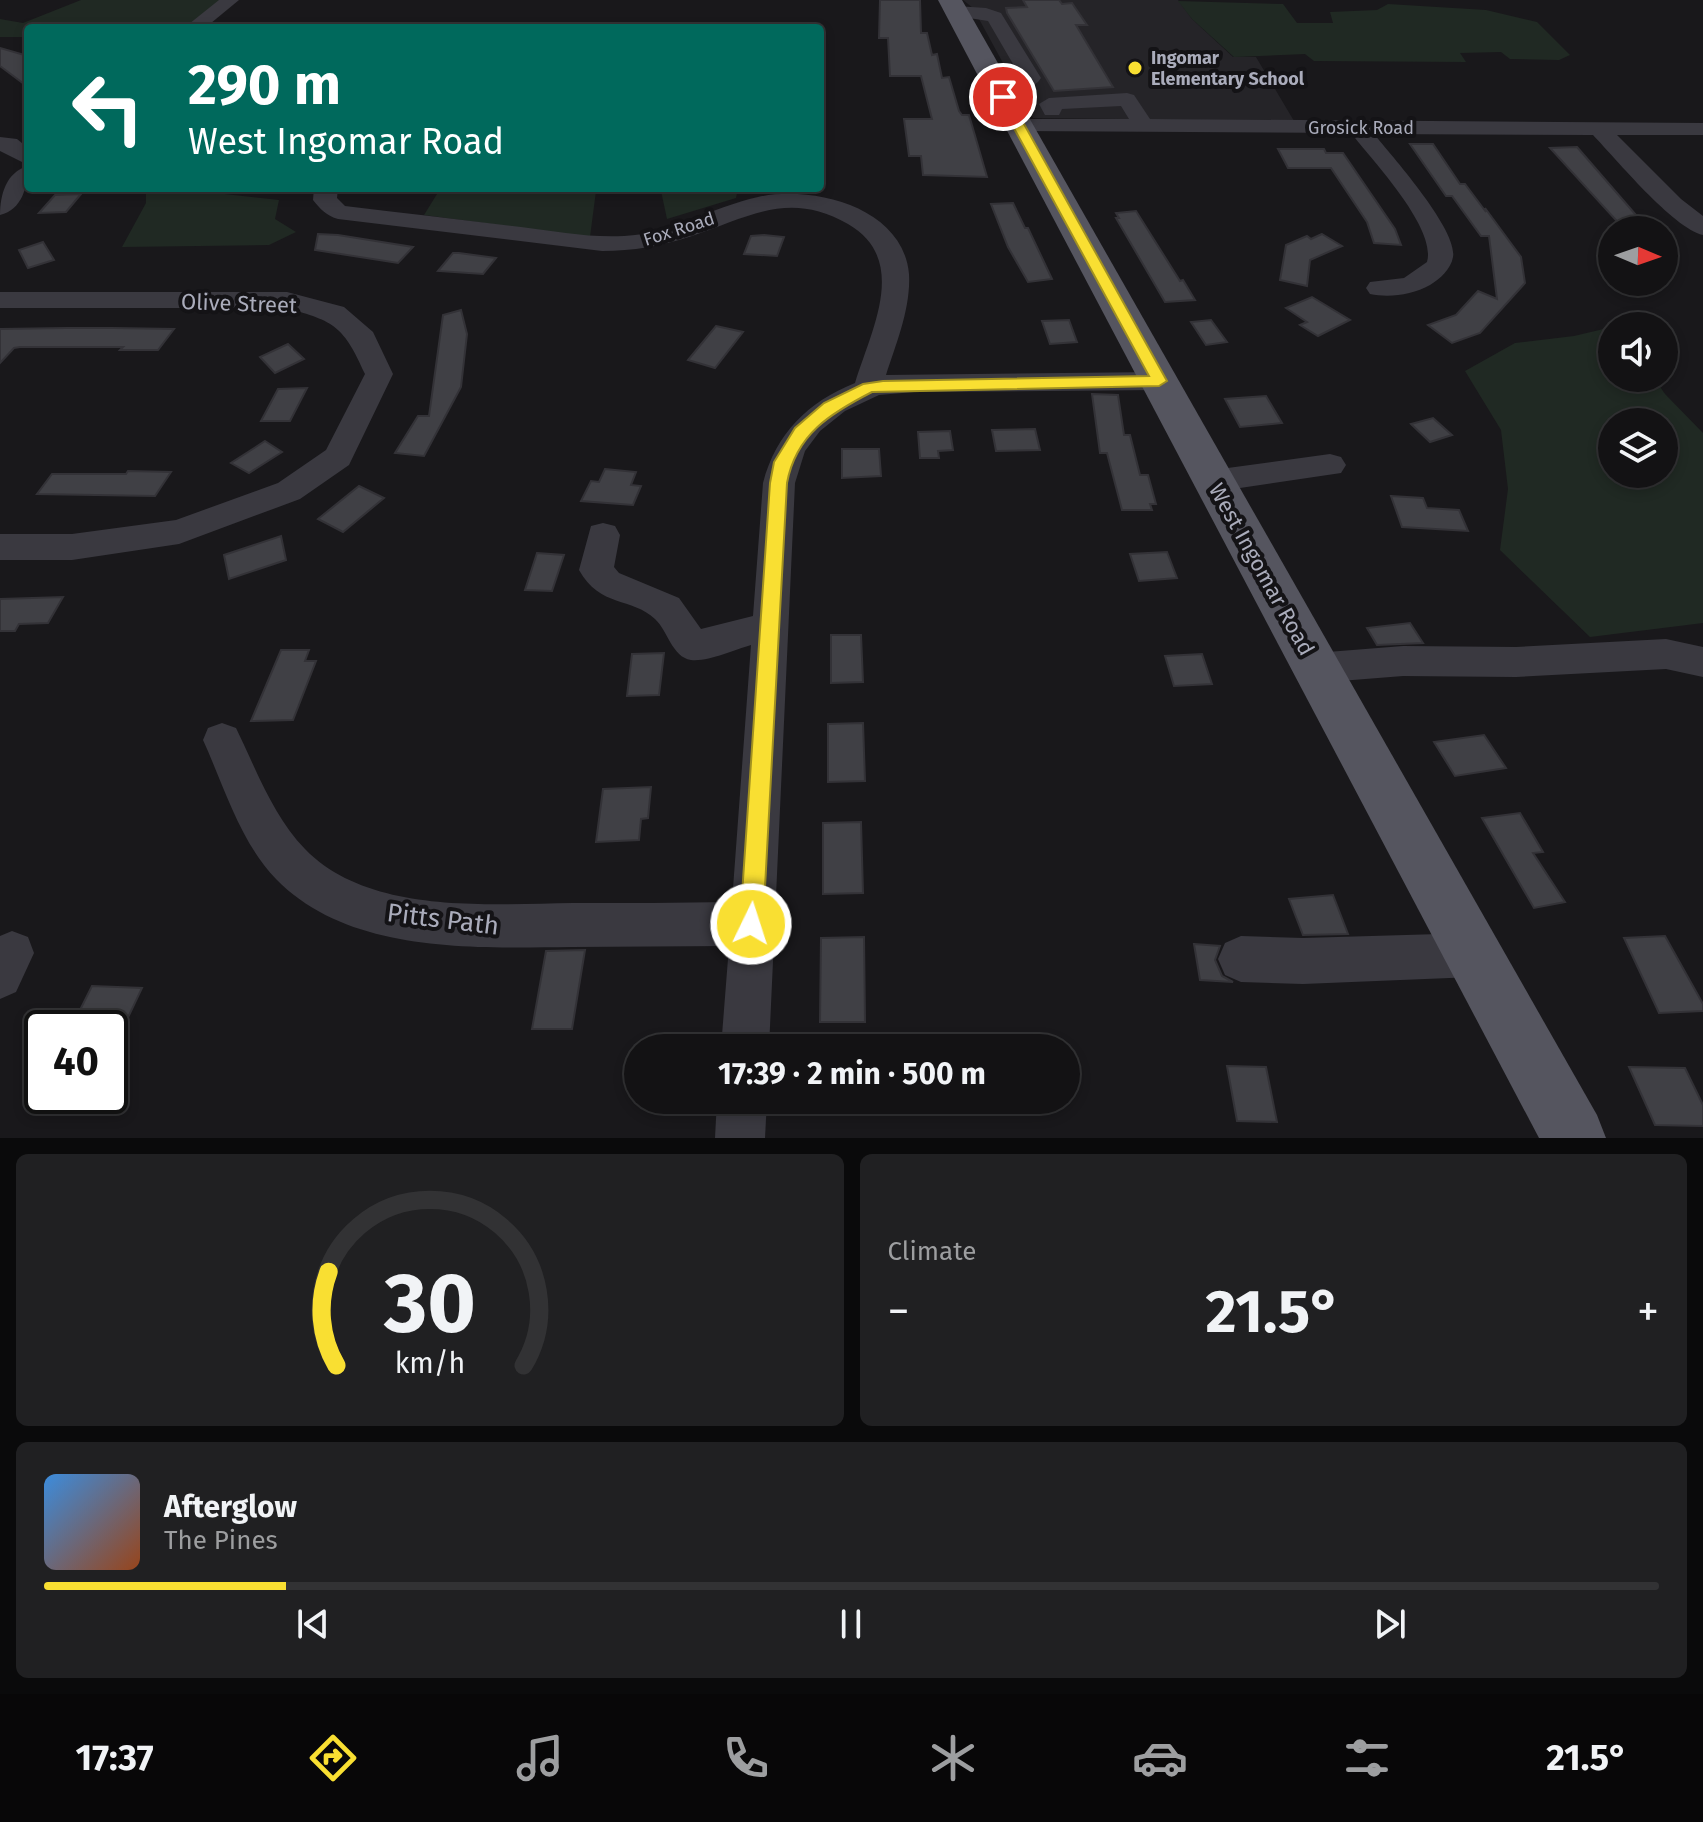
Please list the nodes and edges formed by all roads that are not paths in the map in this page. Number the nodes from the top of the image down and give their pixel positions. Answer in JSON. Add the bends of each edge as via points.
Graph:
{"nodes":[{"id":1,"x":230,"y":0,"type":"edge"},
{"id":2,"x":985,"y":0,"type":"edge"},
{"id":3,"x":1007,"y":3,"type":"dead end"},
{"id":4,"x":953,"y":6,"type":"edge"},
{"id":5,"x":198,"y":24,"type":"edge"},
{"id":6,"x":1027,"y":116,"type":"junction"},
{"id":7,"x":1358,"y":128,"type":"junction"},
{"id":8,"x":1599,"y":129,"type":"junction"},
{"id":9,"x":1703,"y":129,"type":"edge"},
{"id":10,"x":0,"y":144,"type":"edge"},
{"id":11,"x":24,"y":155,"type":"edge"},
{"id":12,"x":24,"y":178,"type":"edge"},
{"id":13,"x":326,"y":192,"type":"edge"},
{"id":14,"x":0,"y":208,"type":"edge"},
{"id":15,"x":1703,"y":228,"type":"edge"},
{"id":16,"x":1379,"y":288,"type":"dead end"},
{"id":17,"x":0,"y":300,"type":"edge"},
{"id":18,"x":1159,"y":381,"type":"junction"},
{"id":19,"x":868,"y":388,"type":"junction"},
{"id":20,"x":1330,"y":465,"type":"dead end"},
{"id":21,"x":1213,"y":481,"type":"junction"},
{"id":22,"x":603,"y":535,"type":"dead end"},
{"id":23,"x":0,"y":547,"type":"edge"},
{"id":24,"x":770,"y":626,"type":"junction"},
{"id":25,"x":1703,"y":662,"type":"edge"},
{"id":26,"x":1315,"y":668,"type":"junction"},
{"id":27,"x":222,"y":740,"type":"dead end"},
{"id":28,"x":751,"y":924,"type":"junction"},
{"id":29,"x":1474,"y":955,"type":"junction"},
{"id":30,"x":1241,"y":959,"type":"dead end"},
{"id":31,"x":746,"y":1034,"type":"edge"},
{"id":32,"x":741,"y":1114,"type":"edge"},
{"id":33,"x":740,"y":1138,"type":"edge"},
{"id":34,"x":1574,"y":1138,"type":"edge"}],
"edges":[{"from":1,"to":5,"type":"street"},
{"from":2,"to":3,"type":"street"},
{"from":4,"to":6,"type":"main road","name":"West Ingomar Road"},
{"from":6,"to":7,"type":"street","name":"Grosick Road","via":[[1144,126]]},
{"from":6,"to":18,"type":"main road","name":"West Ingomar Road"},
{"from":7,"to":8,"type":"street","name":"Grosick Road"},
{"from":7,"to":16,"type":"street","via":[[1428,220],[1441,250],[1439,263],[1426,277]]},
{"from":8,"to":9,"type":"street","name":"Grosick Road"},
{"from":8,"to":15,"type":"street"},
{"from":10,"to":11,"type":"street"},
{"from":12,"to":14,"type":"street"},
{"from":13,"to":19,"type":"street","name":"Fox Road","via":[[325,200],[338,212],[602,244],[655,239],[764,200],[798,198],[833,207],[872,229],[886,247],[896,275]]},
{"from":17,"to":23,"type":"street","name":"Olive Street","via":[[287,300],[335,313],[363,338],[379,374],[338,457],[289,491],[179,532],[72,547]]},
{"from":18,"to":19,"type":"street"},
{"from":18,"to":21,"type":"main road","name":"West Ingomar Road"},
{"from":19,"to":24,"type":"street","via":[[813,420],[782,462]]},
{"from":20,"to":21,"type":"street"},
{"from":21,"to":26,"type":"main road","name":"West Ingomar Road"},
{"from":22,"to":24,"type":"street","via":[[596,570],[607,582],[667,608],[693,646]]},
{"from":24,"to":28,"type":"street"},
{"from":25,"to":26,"type":"street","via":[[1666,654]]},
{"from":26,"to":29,"type":"main road","name":"West Ingomar Road"},
{"from":27,"to":28,"type":"street","name":"Pitts Path","via":[[275,845],[318,887],[344,902],[458,926]]},
{"from":28,"to":31,"type":"street"},
{"from":29,"to":30,"type":"street"},
{"from":29,"to":34,"type":"main road","name":"West Ingomar Road"},
{"from":32,"to":33,"type":"street"}]}
